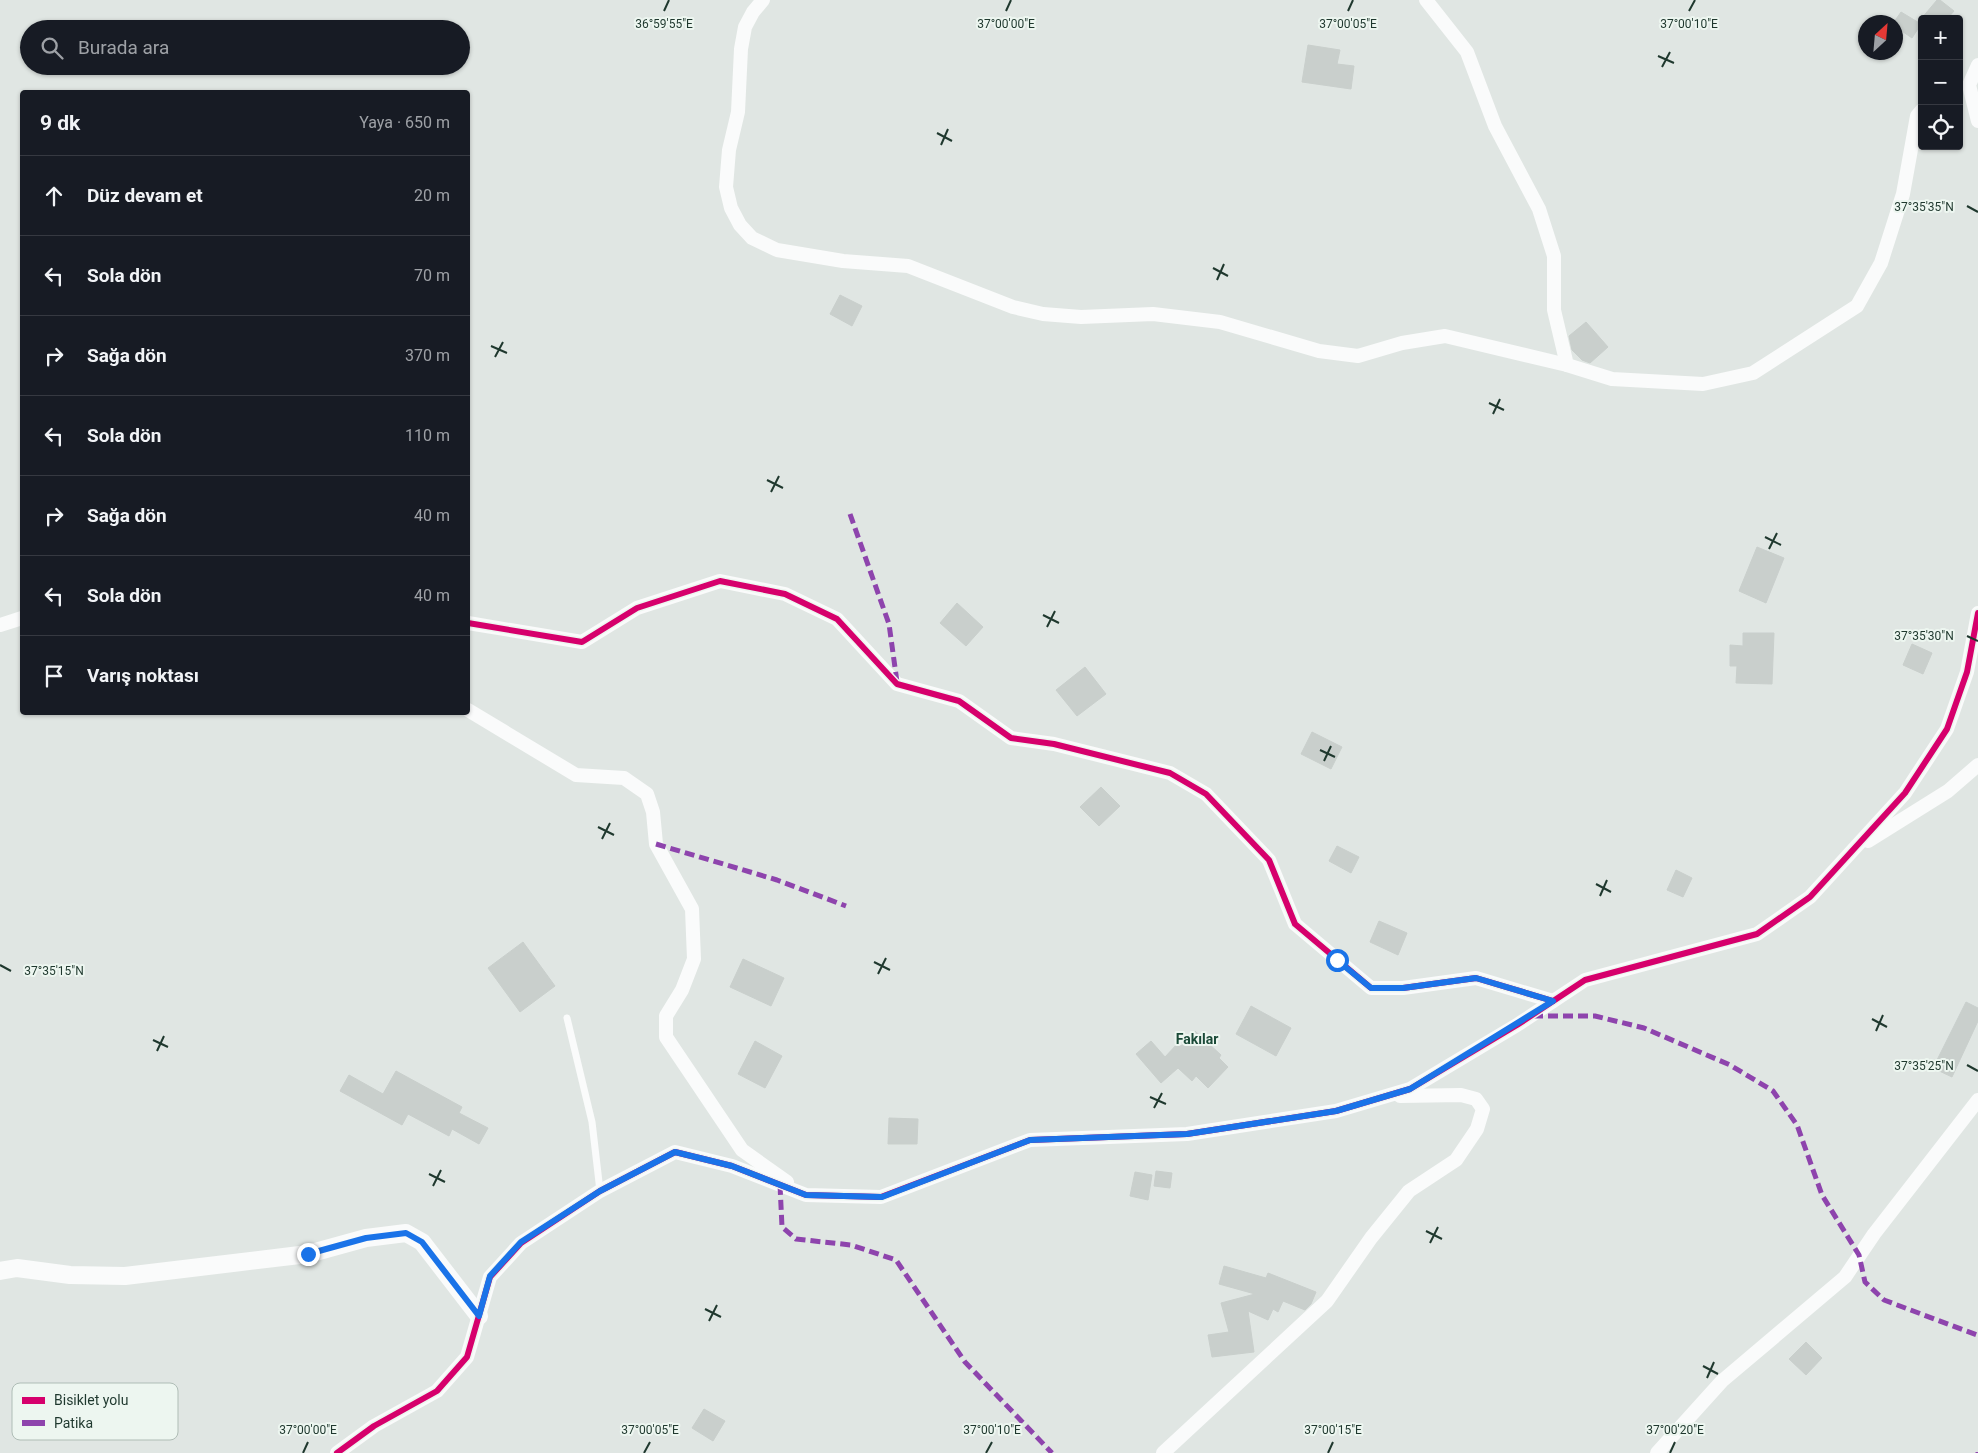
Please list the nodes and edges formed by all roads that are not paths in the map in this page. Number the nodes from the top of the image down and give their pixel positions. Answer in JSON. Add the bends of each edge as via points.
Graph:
{"nodes":[{"id":1,"x":763,"y":0,"type":"edge"},
{"id":2,"x":1426,"y":0,"type":"edge"},
{"id":3,"x":1978,"y":65,"type":"edge"},
{"id":4,"x":1964,"y":86,"type":"edge"},
{"id":5,"x":1918,"y":116,"type":"edge"},
{"id":6,"x":1978,"y":121,"type":"edge"},
{"id":7,"x":1567,"y":365,"type":"junction"},
{"id":8,"x":1978,"y":613,"type":"edge"},
{"id":9,"x":20,"y":619,"type":"edge"},
{"id":10,"x":470,"y":623,"type":"edge"},
{"id":11,"x":0,"y":625,"type":"edge"},
{"id":12,"x":470,"y":711,"type":"edge"},
{"id":13,"x":1978,"y":765,"type":"edge"},
{"id":14,"x":1853,"y":850,"type":"junction"},
{"id":15,"x":1553,"y":1001,"type":"junction"},
{"id":16,"x":567,"y":1018,"type":"dead end"},
{"id":17,"x":1387,"y":1096,"type":"junction"},
{"id":18,"x":1978,"y":1100,"type":"edge"},
{"id":19,"x":600,"y":1191,"type":"junction"},
{"id":20,"x":806,"y":1195,"type":"junction"},
{"id":21,"x":0,"y":1271,"type":"edge"},
{"id":22,"x":479,"y":1316,"type":"junction"},
{"id":23,"x":337,"y":1453,"type":"edge"},
{"id":24,"x":1163,"y":1453,"type":"edge"},
{"id":25,"x":1657,"y":1453,"type":"edge"}],
"edges":[{"from":1,"to":7,"type":"street","via":[[752,12],[742,42],[738,112],[728,150],[726,187],[731,208],[740,225],[752,238],[777,250],[843,261],[908,266],[1014,307],[1043,314],[1082,317],[1153,314],[1220,322],[1319,351],[1358,356],[1402,343],[1445,336]]},
{"from":2,"to":7,"type":"street","via":[[1467,52],[1495,126],[1539,209],[1554,256],[1554,310]]},
{"from":3,"to":4,"type":"street"},
{"from":4,"to":6,"type":"street"},
{"from":5,"to":7,"type":"street","via":[[1903,194],[1881,263],[1857,306],[1753,373],[1702,384],[1612,379]]},
{"from":8,"to":14,"type":"street","via":[[1966,672],[1948,730],[1905,793]]},
{"from":9,"to":11,"type":"street"},
{"from":10,"to":15,"type":"street","via":[[582,642],[637,608],[720,581],[785,594],[837,619],[897,684],[959,701],[1010,738],[1054,744],[1170,773],[1206,794],[1268,860],[1295,924],[1371,988],[1403,988],[1476,978]]},
{"from":12,"to":20,"type":"street","via":[[576,775],[624,778],[647,794],[653,812],[656,844],[692,909],[694,959],[682,990],[666,1016],[666,1036],[742,1150]]},
{"from":13,"to":14,"type":"street","via":[[1948,791]]},
{"from":14,"to":15,"type":"street","via":[[1810,897],[1757,934],[1585,980]]},
{"from":15,"to":17,"type":"street","via":[[1410,1089]]},
{"from":16,"to":19,"type":"lane","via":[[592,1122]]},
{"from":17,"to":20,"type":"street","via":[[1336,1111],[1187,1134],[1030,1140],[882,1197]]},
{"from":17,"to":24,"type":"street","via":[[1461,1095],[1476,1099],[1483,1109],[1477,1129],[1456,1160],[1409,1191],[1327,1301]]},
{"from":18,"to":25,"type":"street","via":[[1844,1277],[1722,1381]]},
{"from":19,"to":20,"type":"street","via":[[675,1152],[732,1166]]},
{"from":19,"to":22,"type":"street","via":[[521,1242],[490,1276]]},
{"from":21,"to":22,"type":"street","via":[[17,1268],[125,1276],[308,1254],[366,1238],[406,1233],[422,1242]]},
{"from":22,"to":23,"type":"street","via":[[467,1356],[437,1391],[374,1426]]}]}
